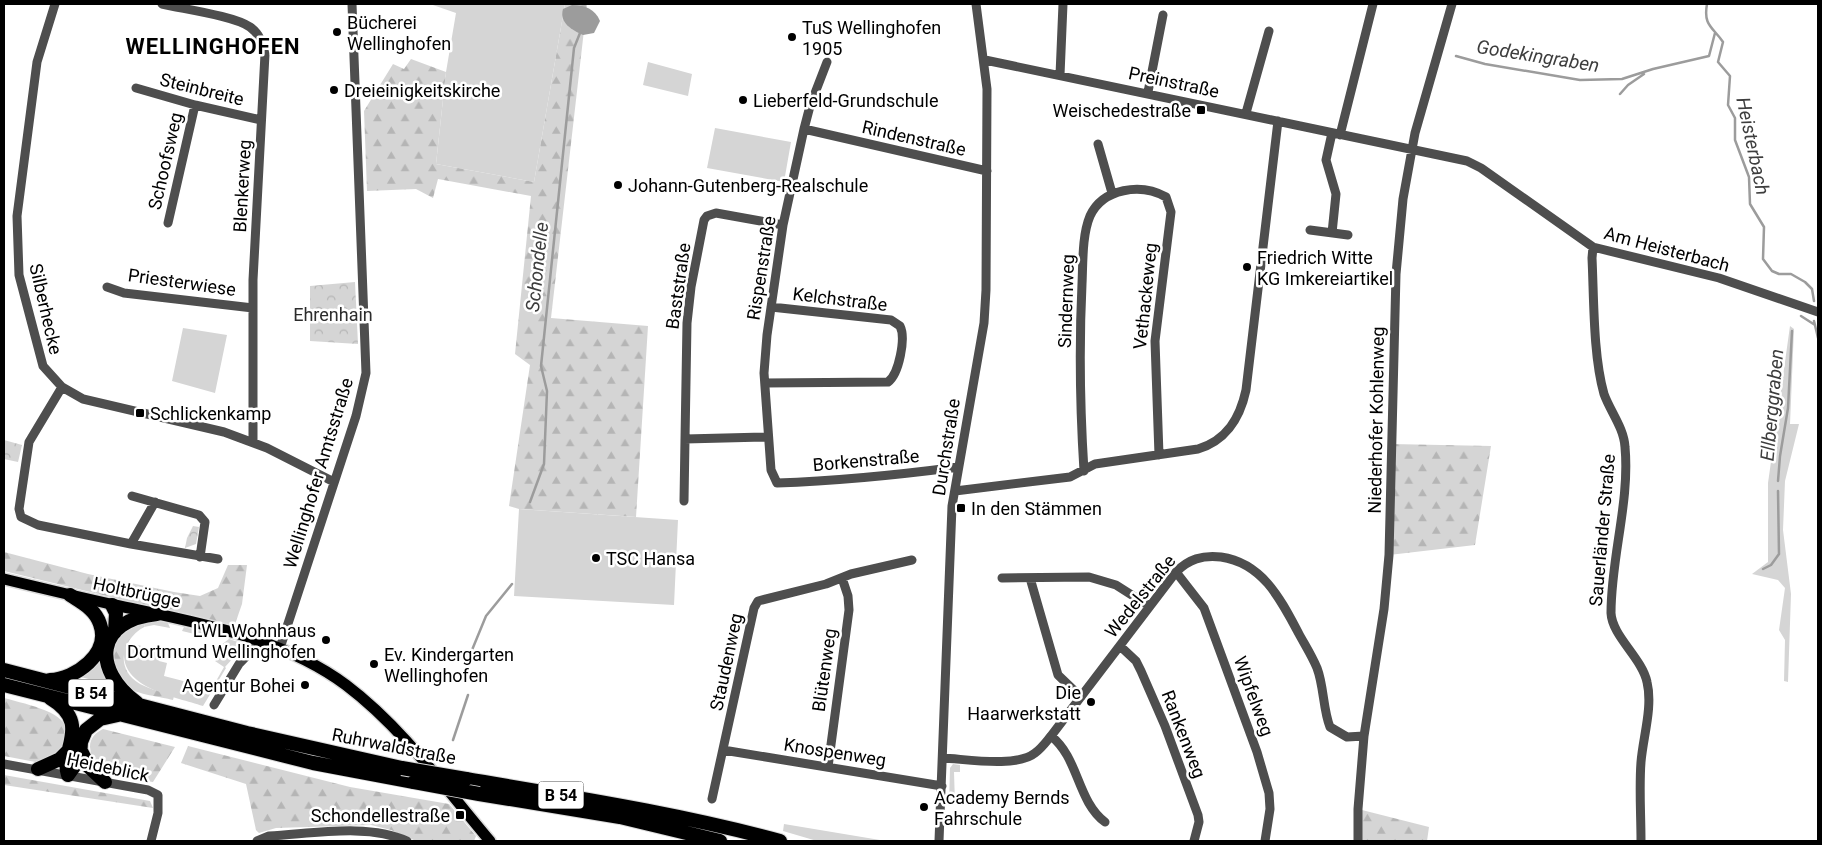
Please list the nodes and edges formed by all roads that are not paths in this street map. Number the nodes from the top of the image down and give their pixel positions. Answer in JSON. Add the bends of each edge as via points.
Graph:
{"nodes":[{"id":1,"x":55,"y":4,"type":"edge"},
{"id":2,"x":162,"y":4,"type":"edge"},
{"id":3,"x":352,"y":4,"type":"edge"},
{"id":4,"x":976,"y":4,"type":"edge"},
{"id":5,"x":1063,"y":4,"type":"edge"},
{"id":6,"x":1373,"y":4,"type":"edge"},
{"id":7,"x":1452,"y":4,"type":"edge"},
{"id":8,"x":1163,"y":15,"type":"dead end"},
{"id":9,"x":1269,"y":31,"type":"dead end"},
{"id":10,"x":985,"y":60,"type":"junction"},
{"id":11,"x":827,"y":62,"type":"dead end"},
{"id":12,"x":1060,"y":75,"type":"junction"},
{"id":13,"x":136,"y":88,"type":"dead end"},
{"id":14,"x":1148,"y":92,"type":"junction"},
{"id":15,"x":194,"y":105,"type":"junction"},
{"id":16,"x":1246,"y":113,"type":"junction"},
{"id":17,"x":261,"y":120,"type":"junction"},
{"id":18,"x":1278,"y":121,"type":"junction"},
{"id":19,"x":804,"y":129,"type":"junction"},
{"id":20,"x":1336,"y":134,"type":"junction"},
{"id":21,"x":1098,"y":144,"type":"dead end"},
{"id":22,"x":1412,"y":149,"type":"junction"},
{"id":23,"x":987,"y":171,"type":"junction"},
{"id":24,"x":1112,"y":193,"type":"junction"},
{"id":25,"x":168,"y":223,"type":"dead end"},
{"id":26,"x":783,"y":225,"type":"junction"},
{"id":27,"x":1310,"y":230,"type":"dead end"},
{"id":28,"x":1332,"y":233,"type":"junction"},
{"id":29,"x":1348,"y":235,"type":"dead end"},
{"id":30,"x":1593,"y":247,"type":"junction"},
{"id":31,"x":107,"y":286,"type":"dead end"},
{"id":32,"x":771,"y":307,"type":"junction"},
{"id":33,"x":253,"y":308,"type":"junction"},
{"id":34,"x":1818,"y":312,"type":"edge"},
{"id":35,"x":765,"y":383,"type":"junction"},
{"id":36,"x":62,"y":387,"type":"junction"},
{"id":37,"x":768,"y":438,"type":"junction"},
{"id":38,"x":685,"y":439,"type":"junction"},
{"id":39,"x":252,"y":442,"type":"junction"},
{"id":40,"x":1159,"y":455,"type":"junction"},
{"id":41,"x":958,"y":467,"type":"junction"},
{"id":42,"x":1084,"y":471,"type":"junction"},
{"id":43,"x":334,"y":482,"type":"junction"},
{"id":44,"x":777,"y":483,"type":"joint"},
{"id":45,"x":954,"y":491,"type":"junction"},
{"id":46,"x":132,"y":496,"type":"dead end"},
{"id":47,"x":684,"y":501,"type":"dead end"},
{"id":48,"x":155,"y":502,"type":"junction"},
{"id":49,"x":131,"y":544,"type":"junction"},
{"id":50,"x":200,"y":557,"type":"junction"},
{"id":51,"x":218,"y":559,"type":"dead end"},
{"id":52,"x":912,"y":560,"type":"dead end"},
{"id":53,"x":1176,"y":572,"type":"junction"},
{"id":54,"x":842,"y":578,"type":"junction"},
{"id":55,"x":1002,"y":578,"type":"dead end"},
{"id":56,"x":1030,"y":578,"type":"junction"},
{"id":57,"x":4,"y":579,"type":"edge"},
{"id":58,"x":70,"y":595,"type":"junction"},
{"id":59,"x":112,"y":604,"type":"junction"},
{"id":60,"x":1150,"y":606,"type":"junction"},
{"id":61,"x":157,"y":614,"type":"junction"},
{"id":62,"x":101,"y":626,"type":"junction"},
{"id":63,"x":115,"y":632,"type":"junction"},
{"id":64,"x":261,"y":641,"type":"junction"},
{"id":65,"x":1120,"y":646,"type":"junction"},
{"id":66,"x":280,"y":648,"type":"junction"},
{"id":67,"x":4,"y":670,"type":"edge"},
{"id":68,"x":39,"y":679,"type":"junction"},
{"id":69,"x":4,"y":685,"type":"edge"},
{"id":70,"x":44,"y":695,"type":"junction"},
{"id":71,"x":1081,"y":697,"type":"junction"},
{"id":72,"x":214,"y":705,"type":"dead end"},
{"id":73,"x":142,"y":706,"type":"junction"},
{"id":74,"x":122,"y":715,"type":"junction"},
{"id":75,"x":1051,"y":736,"type":"junction"},
{"id":76,"x":1364,"y":736,"type":"junction"},
{"id":77,"x":723,"y":750,"type":"junction"},
{"id":78,"x":76,"y":751,"type":"junction"},
{"id":79,"x":943,"y":758,"type":"junction"},
{"id":80,"x":4,"y":764,"type":"edge"},
{"id":81,"x":828,"y":767,"type":"junction"},
{"id":82,"x":38,"y":770,"type":"junction"},
{"id":83,"x":68,"y":775,"type":"junction"},
{"id":84,"x":105,"y":782,"type":"junction"},
{"id":85,"x":942,"y":786,"type":"junction"},
{"id":86,"x":712,"y":799,"type":"dead end"},
{"id":87,"x":1105,"y":822,"type":"dead end"},
{"id":88,"x":316,"y":837,"type":"edge"},
{"id":89,"x":401,"y":840,"type":"edge"},
{"id":90,"x":487,"y":840,"type":"edge"},
{"id":91,"x":151,"y":841,"type":"edge"},
{"id":92,"x":257,"y":841,"type":"edge"},
{"id":93,"x":720,"y":841,"type":"edge"},
{"id":94,"x":780,"y":841,"type":"edge"},
{"id":95,"x":939,"y":841,"type":"edge"},
{"id":96,"x":1194,"y":841,"type":"edge"},
{"id":97,"x":1265,"y":841,"type":"edge"},
{"id":98,"x":1358,"y":841,"type":"edge"},
{"id":99,"x":1641,"y":841,"type":"edge"}],
"edges":[{"from":1,"to":36,"type":"street","name":"Silberhecke","via":[[37,62],[17,233],[19,275],[37,352],[43,366]]},
{"from":2,"to":17,"type":"street","name":"Blenkerweg","via":[[242,22],[256,32],[265,54]]},
{"from":3,"to":43,"type":"street","name":"Wellinghofer Amtsstraße","via":[[366,373]]},
{"from":4,"to":10,"type":"street"},
{"from":5,"to":12,"type":"street"},
{"from":6,"to":20,"type":"street"},
{"from":7,"to":22,"type":"street","name":"Niederhofer Kohlenweg"},
{"from":8,"to":14,"type":"street"},
{"from":9,"to":16,"type":"street"},
{"from":10,"to":12,"type":"street","name":"Preinstraße"},
{"from":10,"to":23,"type":"street","name":"Durchstraße"},
{"from":11,"to":19,"type":"street","name":"Rispenstraße"},
{"from":12,"to":14,"type":"street","name":"Preinstraße"},
{"from":13,"to":15,"type":"street","name":"Steinbreite"},
{"from":14,"to":16,"type":"street","name":"Preinstraße"},
{"from":15,"to":17,"type":"street","name":"Steinbreite"},
{"from":15,"to":25,"type":"street","name":"Schoofsweg"},
{"from":16,"to":18,"type":"street","name":"Preinstraße"},
{"from":17,"to":33,"type":"street","name":"Blenkerweg"},
{"from":18,"to":20,"type":"street","name":"Preinstraße"},
{"from":18,"to":40,"type":"street","via":[[1242,407],[1229,430],[1210,445]]},
{"from":19,"to":23,"type":"street","name":"Rindenstraße"},
{"from":19,"to":26,"type":"street","name":"Rispenstraße"},
{"from":20,"to":22,"type":"street","name":"Preinstraße"},
{"from":20,"to":28,"type":"street","via":[[1326,160],[1336,194]]},
{"from":21,"to":24,"type":"street"},
{"from":22,"to":30,"type":"street","name":"Am Heisterbach","via":[[1467,161],[1481,168]]},
{"from":22,"to":76,"type":"street","name":"Niederhofer Kohlenweg","via":[[1397,254],[1387,581]]},
{"from":23,"to":41,"type":"street","name":"Durchstraße","via":[[984,323]]},
{"from":24,"to":40,"type":"street","name":"Vethackeweg","via":[[1155,191],[1166,197],[1171,212],[1155,341]]},
{"from":24,"to":42,"type":"street","name":"Sindernweg","via":[[1090,216],[1086,233],[1080,330]]},
{"from":26,"to":32,"type":"street","name":"Rispenstraße"},
{"from":26,"to":38,"type":"street","name":"Baststraße","via":[[716,213],[704,220],[687,323]]},
{"from":27,"to":28,"type":"street"},
{"from":28,"to":29,"type":"street"},
{"from":30,"to":34,"type":"street","name":"Am Heisterbach","via":[[1719,278]]},
{"from":30,"to":99,"type":"street","name":"Sauerländer Straße","via":[[1600,373],[1605,395],[1625,444],[1627,470],[1611,615],[1614,626],[1638,659],[1649,695],[1641,761]]},
{"from":31,"to":33,"type":"street","name":"Priesterwiese","via":[[124,293]]},
{"from":32,"to":35,"type":"street","name":"Rispenstraße","via":[[765,347]]},
{"from":32,"to":35,"type":"street","name":"Kelchstraße","via":[[891,320],[900,326],[902,335],[896,373],[888,382]]},
{"from":33,"to":39,"type":"street","name":"Blenkerweg"},
{"from":35,"to":37,"type":"street","name":"Rispenstraße"},
{"from":36,"to":39,"type":"street","name":"Silberhecke","via":[[92,402],[194,424]]},
{"from":36,"to":49,"type":"street","via":[[29,442],[19,513],[38,524]]},
{"from":37,"to":38,"type":"street"},
{"from":37,"to":44,"type":"street","name":"Rispenstraße","via":[[771,470]]},
{"from":38,"to":47,"type":"street","name":"Baststraße"},
{"from":39,"to":43,"type":"street","name":"Silberhecke"},
{"from":40,"to":42,"type":"street","via":[[1095,464]]},
{"from":41,"to":44,"type":"street","name":"Borkenstraße","via":[[854,480]]},
{"from":41,"to":45,"type":"street","name":"Durchstraße"},
{"from":42,"to":45,"type":"street","via":[[1070,477]]},
{"from":43,"to":66,"type":"street","name":"Wellinghofer Amtsstraße"},
{"from":45,"to":79,"type":"street","name":"Durchstraße"},
{"from":46,"to":48,"type":"street"},
{"from":48,"to":49,"type":"street"},
{"from":48,"to":50,"type":"street","via":[[187,510],[205,522]]},
{"from":49,"to":50,"type":"street"},
{"from":50,"to":51,"type":"street"},
{"from":52,"to":54,"type":"street","name":"Staudenweg"},
{"from":53,"to":60,"type":"street","name":"Wedelstraße"},
{"from":53,"to":76,"type":"street","name":"Wedelstraße","via":[[1191,560],[1211,556],[1246,565],[1261,576],[1279,597],[1316,665],[1330,727],[1347,737]]},
{"from":53,"to":97,"type":"street","name":"Wipfelweg","via":[[1204,608],[1257,752],[1269,793]]},
{"from":54,"to":77,"type":"street","name":"Staudenweg","via":[[758,601]]},
{"from":54,"to":81,"type":"street","name":"Blütenweg","via":[[849,610]]},
{"from":55,"to":56,"type":"street"},
{"from":56,"to":60,"type":"street","via":[[1089,577],[1103,580]]},
{"from":56,"to":71,"type":"street","via":[[1058,675]]},
{"from":57,"to":58,"type":"main road","name":"Holtbrügge"},
{"from":58,"to":59,"type":"main road","name":"Holtbrügge"},
{"from":58,"to":62,"type":"highway","via":[[89,607]]},
{"from":59,"to":61,"type":"main road","name":"Holtbrügge"},
{"from":59,"to":62,"type":"highway"},
{"from":59,"to":63,"type":"highway","via":[[116,613]]},
{"from":60,"to":65,"type":"street","name":"Wedelstraße"},
{"from":61,"to":63,"type":"highway","via":[[131,619]]},
{"from":61,"to":64,"type":"main road","name":"Holtbrügge"},
{"from":62,"to":68,"type":"highway","via":[[98,649],[85,667],[58,679]]},
{"from":63,"to":73,"type":"highway","via":[[106,651],[110,675]]},
{"from":64,"to":66,"type":"main road","name":"Holtbrügge"},
{"from":64,"to":72,"type":"street","via":[[239,664]]},
{"from":65,"to":71,"type":"street","name":"Wedelstraße"},
{"from":65,"to":96,"type":"street","name":"Rankenweg","via":[[1136,661],[1165,726],[1198,815]]},
{"from":66,"to":90,"type":"main road","name":"Holtbrügge","via":[[330,674],[361,698],[410,746]]},
{"from":67,"to":68,"type":"highway","name":"Ruhrwaldstraße","number":"B 54"},
{"from":68,"to":73,"type":"highway","name":"Ruhrwaldstraße","number":"B 54"},
{"from":69,"to":70,"type":"highway","name":"Ruhrwaldstraße","number":"B 54"},
{"from":70,"to":74,"type":"highway","name":"Ruhrwaldstraße","number":"B 54"},
{"from":70,"to":78,"type":"highway","via":[[62,707],[71,723]]},
{"from":71,"to":75,"type":"street","name":"Wedelstraße"},
{"from":73,"to":94,"type":"highway","name":"Ruhrwaldstraße","number":"B 54","bridge":true,"via":[[347,758],[656,812]]},
{"from":74,"to":78,"type":"highway","via":[[106,716],[90,725]]},
{"from":74,"to":93,"type":"highway","name":"Ruhrwaldstraße","number":"B 54","bridge":true,"via":[[313,763],[629,819]]},
{"from":75,"to":79,"type":"street","name":"Wedelstraße","via":[[1034,754],[1019,760]]},
{"from":75,"to":87,"type":"street","via":[[1066,752],[1093,810]]},
{"from":76,"to":98,"type":"street","name":"Niederhofer Kohlenweg"},
{"from":77,"to":81,"type":"street","name":"Knospenweg"},
{"from":77,"to":86,"type":"street","name":"Staudenweg"},
{"from":78,"to":82,"type":"highway"},
{"from":78,"to":83,"type":"highway"},
{"from":78,"to":84,"type":"highway"},
{"from":79,"to":85,"type":"street","name":"Durchstraße"},
{"from":80,"to":82,"type":"street","name":"Heideblick"},
{"from":81,"to":85,"type":"street","name":"Knospenweg"},
{"from":82,"to":83,"type":"street","name":"Heideblick"},
{"from":83,"to":84,"type":"street","name":"Heideblick"},
{"from":84,"to":91,"type":"street","name":"Heideblick","via":[[158,795],[158,813]]},
{"from":85,"to":95,"type":"street","name":"Durchstraße"},
{"from":88,"to":89,"type":"street","via":[[372,831]]},
{"from":88,"to":92,"type":"street","via":[[269,836]]}]}
